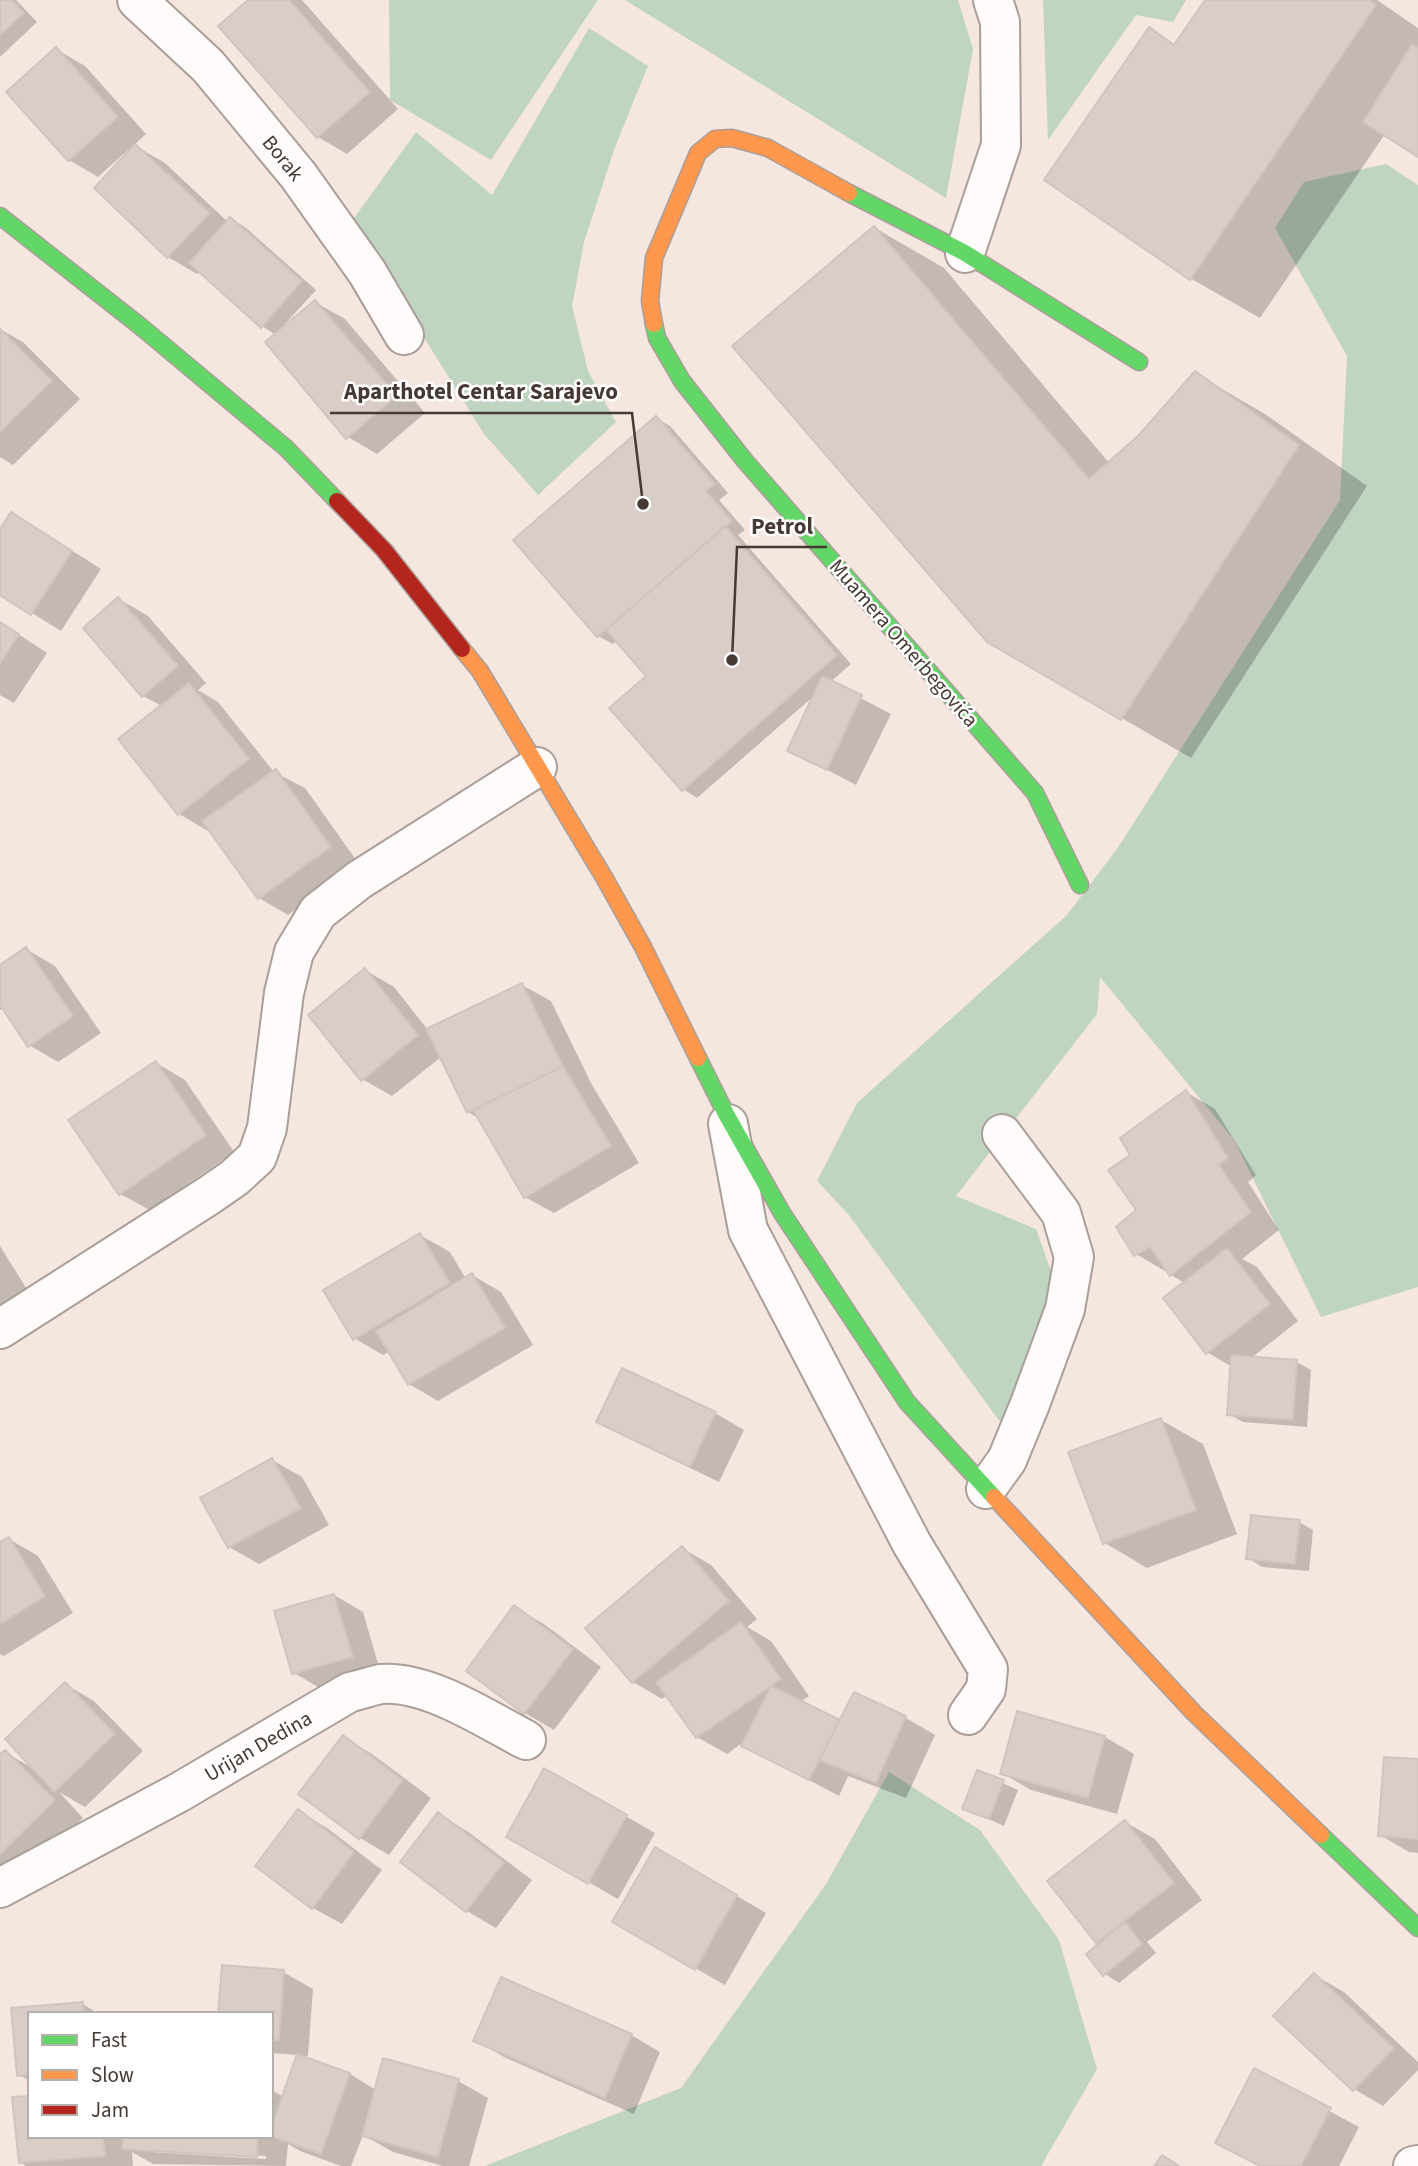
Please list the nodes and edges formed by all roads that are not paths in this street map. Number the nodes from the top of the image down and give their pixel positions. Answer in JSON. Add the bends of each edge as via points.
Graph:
{"nodes":[{"id":1,"x":137,"y":0,"type":"edge"},
{"id":2,"x":993,"y":0,"type":"edge"},
{"id":3,"x":0,"y":216,"type":"edge"},
{"id":4,"x":965,"y":253,"type":"junction"},
{"id":5,"x":404,"y":335,"type":"dead end"},
{"id":6,"x":1139,"y":362,"type":"dead end"},
{"id":7,"x":537,"y":767,"type":"junction"},
{"id":8,"x":1080,"y":885,"type":"dead end"},
{"id":9,"x":726,"y":1114,"type":"junction"},
{"id":10,"x":1002,"y":1133,"type":"dead end"},
{"id":11,"x":0,"y":1329,"type":"edge"},
{"id":12,"x":986,"y":1489,"type":"junction"},
{"id":13,"x":968,"y":1715,"type":"dead end"},
{"id":14,"x":526,"y":1740,"type":"dead end"},
{"id":15,"x":0,"y":1888,"type":"edge"},
{"id":16,"x":1418,"y":1928,"type":"edge"}],
"edges":[{"from":1,"to":5,"type":"street","name":"Borak","via":[[208,66],[298,175],[368,272]]},
{"from":2,"to":4,"type":"street","via":[[1000,22],[1001,145]]},
{"from":3,"to":7,"type":"main road","via":[[286,448],[384,550],[480,671]]},
{"from":4,"to":6,"type":"main road","name":"Muamera Omerbegovića"},
{"from":4,"to":8,"type":"main road","name":"Muamera Omerbegovića","via":[[768,148],[732,138],[715,139],[698,153],[688,173],[654,258],[650,300],[657,338],[682,381],[745,461],[1035,793]]},
{"from":7,"to":9,"type":"main road","via":[[643,947]]},
{"from":7,"to":11,"type":"street","via":[[359,880],[318,912],[294,952],[284,993],[267,1128],[257,1157],[208,1196]]},
{"from":9,"to":12,"type":"main road","via":[[782,1213],[907,1402]]},
{"from":9,"to":13,"type":"street","via":[[748,1230],[912,1544],[988,1669],[986,1689]]},
{"from":10,"to":12,"type":"street","via":[[1061,1213],[1074,1257],[1065,1309],[1030,1404],[1007,1460]]},
{"from":12,"to":16,"type":"main road","via":[[1194,1713]]},
{"from":14,"to":15,"type":"street","name":"Urijan Dedina","via":[[435,1694],[382,1684],[350,1692],[178,1793]]}]}
